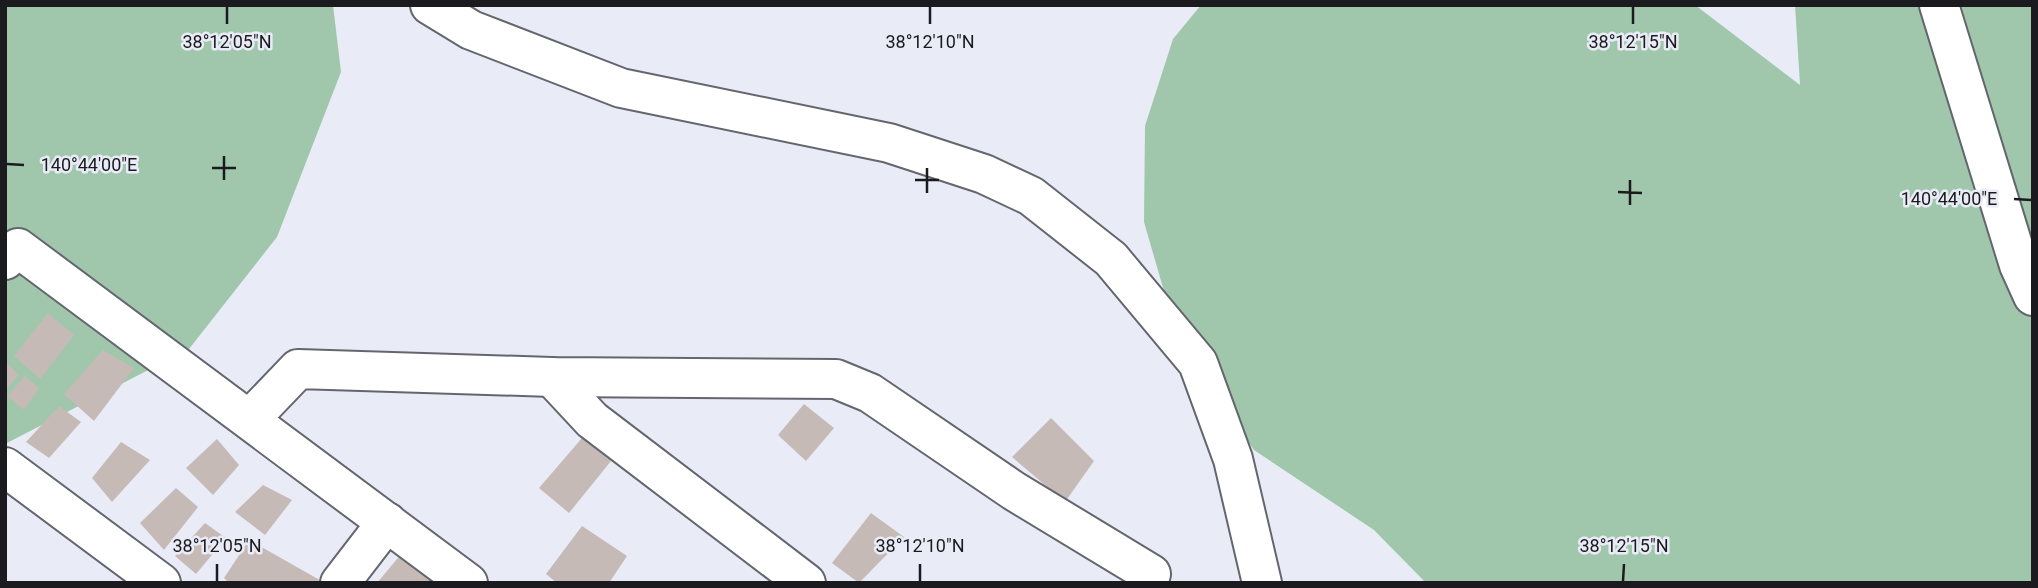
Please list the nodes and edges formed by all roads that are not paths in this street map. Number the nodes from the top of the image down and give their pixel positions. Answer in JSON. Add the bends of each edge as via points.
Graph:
{"nodes":[{"id":1,"x":430,"y":5,"type":"edge"},
{"id":2,"x":1939,"y":5,"type":"edge"},
{"id":3,"x":5,"y":260,"type":"edge"},
{"id":4,"x":2033,"y":296,"type":"edge"},
{"id":5,"x":552,"y":377,"type":"junction"},
{"id":6,"x":250,"y":419,"type":"junction"},
{"id":7,"x":5,"y":467,"type":"edge"},
{"id":8,"x":387,"y":522,"type":"junction"},
{"id":9,"x":161,"y":583,"type":"edge"},
{"id":10,"x":340,"y":583,"type":"edge"},
{"id":11,"x":468,"y":583,"type":"edge"},
{"id":12,"x":806,"y":583,"type":"edge"},
{"id":13,"x":1148,"y":583,"type":"edge"},
{"id":14,"x":1262,"y":583,"type":"edge"}],
"edges":[{"from":1,"to":14,"type":"main road","via":[[471,30],[621,88],[889,143],[984,174],[1031,195],[1111,259],[1198,363],[1233,459]]},
{"from":2,"to":4,"type":"main road","via":[[2015,253]]},
{"from":3,"to":6,"type":"main road","via":[[18,248]]},
{"from":5,"to":6,"type":"main road","via":[[298,369]]},
{"from":5,"to":12,"type":"main road","via":[[592,420]]},
{"from":5,"to":13,"type":"main road","via":[[836,379],[870,393],[1014,491],[1151,574]]},
{"from":6,"to":8,"type":"main road"},
{"from":7,"to":9,"type":"main road"},
{"from":8,"to":10,"type":"main road"},
{"from":8,"to":11,"type":"main road"}]}
